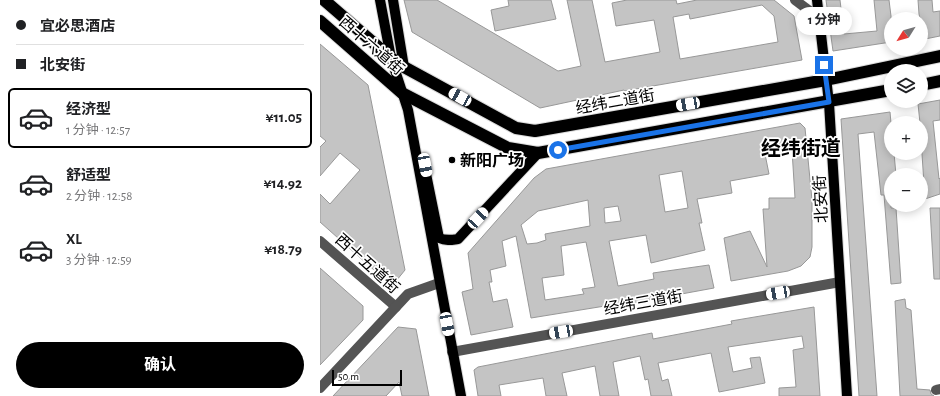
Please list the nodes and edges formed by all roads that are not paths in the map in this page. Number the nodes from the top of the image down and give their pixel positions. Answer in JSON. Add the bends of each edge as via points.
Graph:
{"nodes":[{"id":1,"x":324,"y":0,"type":"edge"},
{"id":2,"x":380,"y":0,"type":"edge"},
{"id":3,"x":393,"y":0,"type":"edge"},
{"id":4,"x":795,"y":0,"type":"edge"},
{"id":5,"x":817,"y":0,"type":"edge"},
{"id":6,"x":819,"y":18,"type":"junction"},
{"id":7,"x":320,"y":21,"type":"edge"},
{"id":8,"x":940,"y":56,"type":"edge"},
{"id":9,"x":391,"y":58,"type":"junction"},
{"id":10,"x":404,"y":67,"type":"junction"},
{"id":11,"x":826,"y":80,"type":"junction"},
{"id":12,"x":940,"y":81,"type":"edge"},
{"id":13,"x":928,"y":84,"type":"edge"},
{"id":14,"x":884,"y":91,"type":"edge"},
{"id":15,"x":402,"y":93,"type":"junction"},
{"id":16,"x":829,"y":102,"type":"junction"},
{"id":17,"x":408,"y":110,"type":"junction"},
{"id":18,"x":538,"y":153,"type":"junction"},
{"id":19,"x":320,"y":241,"type":"edge"},
{"id":20,"x":840,"y":282,"type":"junction"},
{"id":21,"x":439,"y":283,"type":"junction"},
{"id":22,"x":396,"y":307,"type":"junction"},
{"id":23,"x":452,"y":352,"type":"junction"},
{"id":24,"x":320,"y":388,"type":"edge"},
{"id":25,"x":460,"y":396,"type":"edge"},
{"id":26,"x":847,"y":396,"type":"edge"}],
"edges":[{"from":1,"to":9,"type":"highway","name":"西十六道街"},
{"from":2,"to":9,"type":"main road"},
{"from":3,"to":10,"type":"main road"},
{"from":4,"to":6,"type":"street"},
{"from":5,"to":6,"type":"main road","name":"北安街"},
{"from":6,"to":11,"type":"main road","name":"北安街"},
{"from":7,"to":15,"type":"highway","name":"西十六道街"},
{"from":8,"to":11,"type":"highway","name":"经纬二道街"},
{"from":9,"to":10,"type":"highway","name":"经纬二道街"},
{"from":9,"to":15,"type":"main road"},
{"from":10,"to":11,"type":"highway","name":"经纬二道街","via":[[516,128],[534,131]]},
{"from":11,"to":16,"type":"main road","name":"北安街"},
{"from":12,"to":13,"type":"highway"},
{"from":14,"to":16,"type":"highway"},
{"from":15,"to":17,"type":"main road"},
{"from":15,"to":18,"type":"highway","via":[[508,148]]},
{"from":16,"to":18,"type":"highway"},
{"from":16,"to":20,"type":"main road","name":"北安街"},
{"from":17,"to":18,"type":"main road","via":[[416,118],[439,238],[445,241],[458,239]]},
{"from":17,"to":21,"type":"main road"},
{"from":19,"to":22,"type":"street","name":"西十五道街"},
{"from":20,"to":23,"type":"street","name":"经纬三道街"},
{"from":20,"to":26,"type":"main road","name":"北安街"},
{"from":21,"to":22,"type":"street","via":[[408,294]]},
{"from":21,"to":23,"type":"main road"},
{"from":22,"to":24,"type":"street"},
{"from":23,"to":25,"type":"main road"}]}
